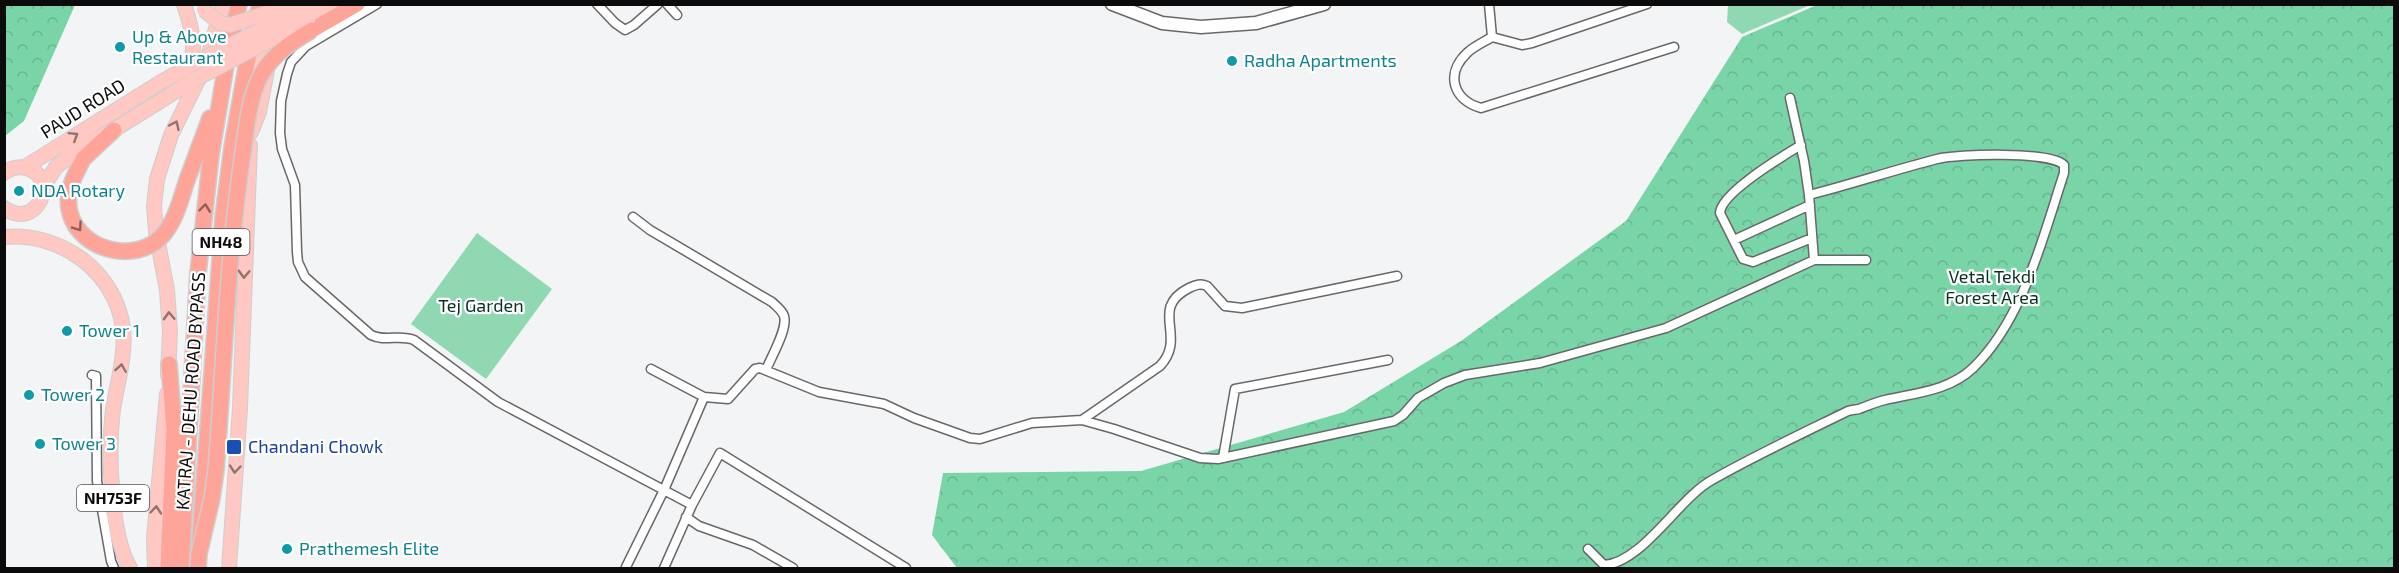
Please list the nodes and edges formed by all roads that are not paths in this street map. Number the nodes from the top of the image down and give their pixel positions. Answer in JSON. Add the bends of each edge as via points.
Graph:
{"nodes":[{"id":1,"x":184,"y":4,"type":"edge"},
{"id":2,"x":223,"y":4,"type":"edge"},
{"id":3,"x":239,"y":4,"type":"edge"},
{"id":4,"x":280,"y":4,"type":"edge"},
{"id":5,"x":335,"y":4,"type":"edge"},
{"id":6,"x":357,"y":4,"type":"edge"},
{"id":7,"x":377,"y":4,"type":"edge"},
{"id":8,"x":597,"y":4,"type":"edge"},
{"id":9,"x":658,"y":4,"type":"edge"},
{"id":10,"x":667,"y":4,"type":"edge"},
{"id":11,"x":1112,"y":4,"type":"edge"},
{"id":12,"x":1324,"y":4,"type":"edge"},
{"id":13,"x":1489,"y":4,"type":"edge"},
{"id":14,"x":1647,"y":4,"type":"edge"},
{"id":15,"x":202,"y":8,"type":"edge"},
{"id":16,"x":259,"y":10,"type":"edge"},
{"id":17,"x":305,"y":14,"type":"edge"},
{"id":18,"x":676,"y":15,"type":"dead end"},
{"id":19,"x":1492,"y":37,"type":"junction"},
{"id":20,"x":1674,"y":47,"type":"dead end"},
{"id":21,"x":196,"y":62,"type":"junction"},
{"id":22,"x":224,"y":82,"type":"junction"},
{"id":23,"x":1790,"y":98,"type":"dead end"},
{"id":24,"x":114,"y":130,"type":"junction"},
{"id":25,"x":251,"y":132,"type":"junction"},
{"id":26,"x":1801,"y":144,"type":"junction"},
{"id":27,"x":25,"y":167,"type":"junction"},
{"id":28,"x":4,"y":173,"type":"edge"},
{"id":29,"x":43,"y":187,"type":"junction"},
{"id":30,"x":1809,"y":195,"type":"junction"},
{"id":31,"x":1810,"y":206,"type":"junction"},
{"id":32,"x":5,"y":209,"type":"edge"},
{"id":33,"x":633,"y":217,"type":"dead end"},
{"id":34,"x":4,"y":237,"type":"edge"},
{"id":35,"x":1812,"y":238,"type":"junction"},
{"id":36,"x":1734,"y":240,"type":"junction"},
{"id":37,"x":1814,"y":260,"type":"junction"},
{"id":38,"x":1866,"y":261,"type":"dead end"},
{"id":39,"x":1396,"y":276,"type":"dead end"},
{"id":40,"x":1388,"y":360,"type":"dead end"},
{"id":41,"x":169,"y":363,"type":"junction"},
{"id":42,"x":651,"y":369,"type":"dead end"},
{"id":43,"x":766,"y":370,"type":"junction"},
{"id":44,"x":92,"y":375,"type":"dead end"},
{"id":45,"x":704,"y":397,"type":"junction"},
{"id":46,"x":1082,"y":420,"type":"junction"},
{"id":47,"x":1223,"y":458,"type":"junction"},
{"id":48,"x":664,"y":490,"type":"junction"},
{"id":49,"x":692,"y":505,"type":"junction"},
{"id":50,"x":686,"y":517,"type":"junction"},
{"id":51,"x":1588,"y":549,"type":"dead end"},
{"id":52,"x":198,"y":561,"type":"edge"},
{"id":53,"x":175,"y":562,"type":"edge"},
{"id":54,"x":626,"y":567,"type":"edge"},
{"id":55,"x":114,"y":568,"type":"edge"},
{"id":56,"x":130,"y":568,"type":"edge"},
{"id":57,"x":155,"y":568,"type":"edge"},
{"id":58,"x":230,"y":568,"type":"edge"},
{"id":59,"x":664,"y":568,"type":"edge"},
{"id":60,"x":793,"y":568,"type":"edge"},
{"id":61,"x":906,"y":568,"type":"edge"}],
"edges":[{"from":1,"to":21,"type":"main road"},
{"from":41,"to":2,"type":"main road","one_way":true,"via":[[167,290],[154,206],[157,179],[171,135],[206,64]]},
{"from":3,"to":22,"type":"highway","name":"KATRAJ - DEHU ROAD BYPASS","number":"NH48"},
{"from":4,"to":25,"type":"main road","via":[[259,112]]},
{"from":5,"to":17,"type":"main road"},
{"from":6,"to":17,"type":"highway"},
{"from":7,"to":48,"type":"street","via":[[306,46],[291,62],[287,74],[280,133],[295,185],[298,262],[305,277],[371,335],[414,340],[498,402]]},
{"from":8,"to":9,"type":"street","via":[[626,30]]},
{"from":10,"to":18,"type":"street"},
{"from":11,"to":12,"type":"main road","via":[[1162,23],[1202,27],[1256,23]]},
{"from":13,"to":19,"type":"street"},
{"from":14,"to":19,"type":"street","via":[[1532,44]]},
{"from":15,"to":17,"type":"main road","bridge":true,"via":[[220,23],[230,25]]},
{"from":16,"to":25,"type":"main road"},
{"from":16,"to":52,"type":"highway","name":"KATRAJ - DEHU ROAD BYPASS","number":"NH48","via":[[232,147],[223,218]]},
{"from":17,"to":21,"type":"main road","name":"PAUD ROAD","bridge":true},
{"from":17,"to":24,"type":"main road","bridge":true},
{"from":17,"to":52,"type":"highway","bridge":true,"via":[[289,44],[260,76],[253,98],[235,215],[216,470]]},
{"from":19,"to":20,"type":"street","via":[[1468,52],[1458,64],[1454,78],[1455,89],[1463,100],[1481,108]]},
{"from":27,"to":21,"type":"main road","name":"PAUD ROAD","one_way":true},
{"from":24,"to":22,"type":"highway","one_way":true,"bridge":true,"via":[[83,159],[68,197],[69,211],[74,224],[93,242],[128,252],[148,247],[163,235]]},
{"from":53,"to":22,"type":"highway","name":"KATRAJ - DEHU ROAD BYPASS","number":"NH48","one_way":true,"via":[[194,305],[211,155]]},
{"from":23,"to":26,"type":"street"},
{"from":24,"to":29,"type":"main road","via":[[62,160]]},
{"from":25,"to":58,"type":"main road","one_way":true},
{"from":26,"to":30,"type":"street"},
{"from":26,"to":36,"type":"street","via":[[1756,173],[1722,205],[1720,213]]},
{"from":27,"to":28,"type":"main road","name":"PAUD ROAD"},
{"from":27,"to":29,"type":"main road","via":[[35,172]]},
{"from":29,"to":32,"type":"main road","via":[[42,198],[32,211],[21,214]]},
{"from":30,"to":31,"type":"street"},
{"from":30,"to":51,"type":"street","via":[[1940,158],[2023,154],[2053,158],[2064,165],[2014,314],[1971,370],[1931,391],[1846,412],[1709,481],[1620,561],[1604,565]]},
{"from":31,"to":35,"type":"street"},
{"from":31,"to":36,"type":"street"},
{"from":33,"to":43,"type":"street","via":[[781,310],[785,327]]},
{"from":56,"to":34,"type":"main road","number":"NH753F","one_way":true,"via":[[122,547],[113,494],[110,440],[124,351],[117,306],[108,285],[75,254],[31,237]]},
{"from":35,"to":36,"type":"street","via":[[1753,262],[1743,259]]},
{"from":35,"to":37,"type":"street"},
{"from":37,"to":38,"type":"street"},
{"from":37,"to":47,"type":"street","via":[[1666,328],[1540,363],[1465,375],[1444,383],[1418,398],[1394,422]]},
{"from":39,"to":46,"type":"street","via":[[1242,308],[1225,306],[1207,286],[1198,284],[1178,295],[1169,310],[1173,339],[1168,358]]},
{"from":40,"to":47,"type":"street","via":[[1235,389]]},
{"from":41,"to":53,"type":"highway"},
{"from":57,"to":41,"type":"main road","one_way":true,"via":[[154,537]]},
{"from":42,"to":45,"type":"street"},
{"from":43,"to":45,"type":"street","via":[[755,369],[728,399]]},
{"from":43,"to":46,"type":"street","via":[[819,392],[884,404],[970,438],[980,439],[1032,423]]},
{"from":44,"to":55,"type":"street","via":[[96,376],[97,481]]},
{"from":45,"to":48,"type":"street"},
{"from":46,"to":47,"type":"street","via":[[1200,458]]},
{"from":48,"to":49,"type":"street"},
{"from":48,"to":54,"type":"street"},
{"from":49,"to":50,"type":"street"},
{"from":49,"to":61,"type":"street","via":[[720,453]]},
{"from":50,"to":59,"type":"street"},
{"from":50,"to":60,"type":"street","via":[[699,526],[753,545]]}]}
